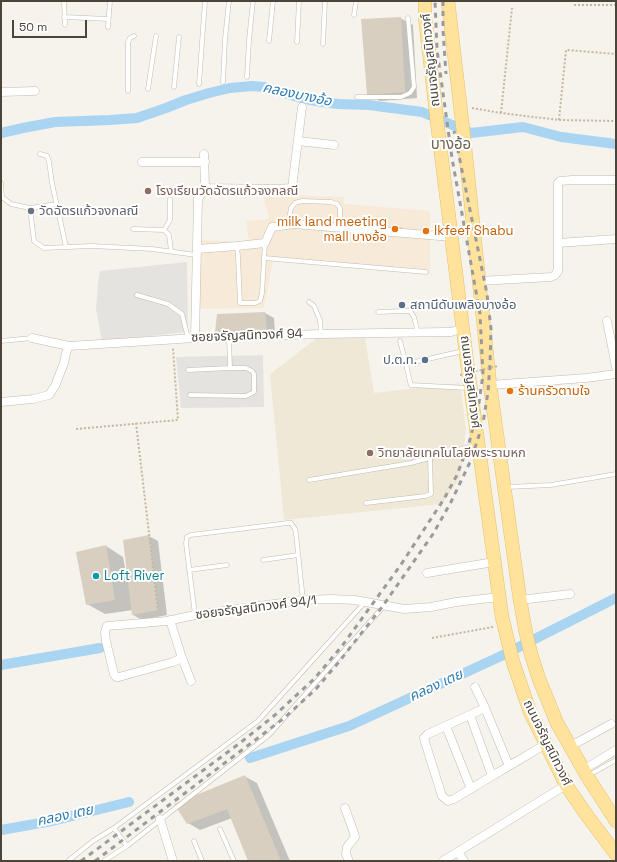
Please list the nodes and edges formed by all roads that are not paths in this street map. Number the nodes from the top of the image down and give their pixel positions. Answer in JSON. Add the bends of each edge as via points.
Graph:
{"nodes":[{"id":1,"x":64,"y":1,"type":"edge"},
{"id":2,"x":110,"y":1,"type":"edge"},
{"id":3,"x":205,"y":1,"type":"edge"},
{"id":4,"x":229,"y":1,"type":"edge"},
{"id":5,"x":253,"y":1,"type":"edge"},
{"id":6,"x":273,"y":1,"type":"edge"},
{"id":7,"x":300,"y":1,"type":"edge"},
{"id":8,"x":325,"y":1,"type":"edge"},
{"id":9,"x":356,"y":1,"type":"edge"},
{"id":10,"x":425,"y":1,"type":"edge"},
{"id":11,"x":448,"y":1,"type":"edge"},
{"id":12,"x":354,"y":15,"type":"dead end"},
{"id":13,"x":64,"y":17,"type":"junction"},
{"id":14,"x":408,"y":18,"type":"dead end"},
{"id":15,"x":108,"y":19,"type":"junction"},
{"id":16,"x":65,"y":25,"type":"dead end"},
{"id":17,"x":108,"y":27,"type":"dead end"},
{"id":18,"x":134,"y":36,"type":"dead end"},
{"id":19,"x":156,"y":36,"type":"dead end"},
{"id":20,"x":179,"y":37,"type":"dead end"},
{"id":21,"x":269,"y":41,"type":"dead end"},
{"id":22,"x":297,"y":42,"type":"dead end"},
{"id":23,"x":323,"y":44,"type":"dead end"},
{"id":24,"x":247,"y":77,"type":"dead end"},
{"id":25,"x":223,"y":82,"type":"dead end"},
{"id":26,"x":199,"y":84,"type":"dead end"},
{"id":27,"x":174,"y":87,"type":"dead end"},
{"id":28,"x":148,"y":89,"type":"dead end"},
{"id":29,"x":35,"y":91,"type":"dead end"},
{"id":30,"x":128,"y":91,"type":"dead end"},
{"id":31,"x":1,"y":92,"type":"edge"},
{"id":32,"x":357,"y":97,"type":"dead end"},
{"id":33,"x":302,"y":107,"type":"dead end"},
{"id":34,"x":298,"y":141,"type":"junction"},
{"id":35,"x":334,"y":144,"type":"dead end"},
{"id":36,"x":40,"y":154,"type":"dead end"},
{"id":37,"x":142,"y":162,"type":"dead end"},
{"id":38,"x":616,"y":180,"type":"edge"},
{"id":39,"x":1,"y":183,"type":"edge"},
{"id":40,"x":180,"y":190,"type":"dead end"},
{"id":41,"x":204,"y":191,"type":"junction"},
{"id":42,"x":170,"y":199,"type":"dead end"},
{"id":43,"x":6,"y":200,"type":"junction"},
{"id":44,"x":1,"y":201,"type":"edge"},
{"id":45,"x":57,"y":204,"type":"junction"},
{"id":46,"x":30,"y":208,"type":"junction"},
{"id":47,"x":288,"y":225,"type":"junction"},
{"id":48,"x":340,"y":228,"type":"junction"},
{"id":49,"x":133,"y":229,"type":"dead end"},
{"id":50,"x":164,"y":230,"type":"junction"},
{"id":51,"x":452,"y":237,"type":"junction"},
{"id":52,"x":616,"y":239,"type":"edge"},
{"id":53,"x":265,"y":243,"type":"junction"},
{"id":54,"x":558,"y":243,"type":"junction"},
{"id":55,"x":237,"y":246,"type":"junction"},
{"id":56,"x":66,"y":247,"type":"junction"},
{"id":57,"x":171,"y":252,"type":"junction"},
{"id":58,"x":197,"y":252,"type":"junction"},
{"id":59,"x":264,"y":258,"type":"junction"},
{"id":60,"x":426,"y":272,"type":"dead end"},
{"id":61,"x":479,"y":281,"type":"junction"},
{"id":62,"x":457,"y":282,"type":"junction"},
{"id":63,"x":137,"y":294,"type":"dead end"},
{"id":64,"x":309,"y":302,"type":"dead end"},
{"id":65,"x":378,"y":312,"type":"dead end"},
{"id":66,"x":608,"y":321,"type":"dead end"},
{"id":67,"x":484,"y":325,"type":"junction"},
{"id":68,"x":463,"y":328,"type":"junction"},
{"id":69,"x":418,"y":333,"type":"junction"},
{"id":70,"x":321,"y":334,"type":"junction"},
{"id":71,"x":229,"y":337,"type":"junction"},
{"id":72,"x":32,"y":338,"type":"joint"},
{"id":73,"x":191,"y":338,"type":"junction"},
{"id":74,"x":1,"y":341,"type":"edge"},
{"id":75,"x":400,"y":341,"type":"dead end"},
{"id":76,"x":69,"y":346,"type":"junction"},
{"id":77,"x":466,"y":351,"type":"junction"},
{"id":78,"x":406,"y":364,"type":"junction"},
{"id":79,"x":616,"y":367,"type":"edge"},
{"id":80,"x":230,"y":368,"type":"junction"},
{"id":81,"x":188,"y":370,"type":"dead end"},
{"id":82,"x":616,"y":374,"type":"edge"},
{"id":83,"x":490,"y":385,"type":"junction"},
{"id":84,"x":470,"y":388,"type":"junction"},
{"id":85,"x":190,"y":395,"type":"dead end"},
{"id":86,"x":1,"y":402,"type":"edge"},
{"id":87,"x":478,"y":445,"type":"junction"},
{"id":88,"x":430,"y":457,"type":"junction"},
{"id":89,"x":616,"y":474,"type":"edge"},
{"id":90,"x":309,"y":480,"type":"dead end"},
{"id":91,"x":505,"y":487,"type":"junction"},
{"id":92,"x":366,"y":503,"type":"dead end"},
{"id":93,"x":298,"y":555,"type":"junction"},
{"id":94,"x":263,"y":560,"type":"dead end"},
{"id":95,"x":494,"y":562,"type":"junction"},
{"id":96,"x":227,"y":565,"type":"dead end"},
{"id":97,"x":189,"y":570,"type":"junction"},
{"id":98,"x":427,"y":573,"type":"dead end"},
{"id":99,"x":570,"y":594,"type":"dead end"},
{"id":100,"x":499,"y":597,"type":"junction"},
{"id":101,"x":303,"y":600,"type":"junction"},
{"id":102,"x":520,"y":600,"type":"junction"},
{"id":103,"x":365,"y":602,"type":"junction"},
{"id":104,"x":384,"y":605,"type":"junction"},
{"id":105,"x":195,"y":615,"type":"junction"},
{"id":106,"x":170,"y":620,"type":"junction"},
{"id":107,"x":182,"y":658,"type":"junction"},
{"id":108,"x":191,"y":681,"type":"dead end"},
{"id":109,"x":475,"y":687,"type":"dead end"},
{"id":110,"x":485,"y":708,"type":"junction"},
{"id":111,"x":470,"y":715,"type":"junction"},
{"id":112,"x":611,"y":724,"type":"dead end"},
{"id":113,"x":446,"y":726,"type":"junction"},
{"id":114,"x":546,"y":744,"type":"junction"},
{"id":115,"x":570,"y":746,"type":"junction"},
{"id":116,"x":616,"y":750,"type":"edge"},
{"id":117,"x":616,"y":760,"type":"edge"},
{"id":118,"x":509,"y":766,"type":"junction"},
{"id":119,"x":585,"y":773,"type":"junction"},
{"id":120,"x":492,"y":776,"type":"junction"},
{"id":121,"x":566,"y":785,"type":"junction"},
{"id":122,"x":471,"y":789,"type":"junction"},
{"id":123,"x":345,"y":808,"type":"dead end"},
{"id":124,"x":160,"y":819,"type":"junction"},
{"id":125,"x":616,"y":821,"type":"edge"},
{"id":126,"x":114,"y":828,"type":"junction"},
{"id":127,"x":220,"y":829,"type":"dead end"},
{"id":128,"x":194,"y":841,"type":"dead end"},
{"id":129,"x":126,"y":846,"type":"junction"},
{"id":130,"x":458,"y":852,"type":"junction"},
{"id":131,"x":616,"y":854,"type":"edge"},
{"id":132,"x":68,"y":861,"type":"edge"},
{"id":133,"x":104,"y":861,"type":"edge"},
{"id":134,"x":173,"y":861,"type":"edge"},
{"id":135,"x":202,"y":861,"type":"edge"},
{"id":136,"x":234,"y":861,"type":"edge"},
{"id":137,"x":349,"y":861,"type":"edge"},
{"id":138,"x":443,"y":861,"type":"edge"},
{"id":139,"x":464,"y":861,"type":"edge"}],
"edges":[{"from":1,"to":13,"type":"lane"},
{"from":2,"to":15,"type":"lane"},
{"from":3,"to":26,"type":"lane"},
{"from":4,"to":25,"type":"lane"},
{"from":5,"to":24,"type":"lane"},
{"from":6,"to":21,"type":"lane"},
{"from":7,"to":22,"type":"lane"},
{"from":8,"to":23,"type":"lane"},
{"from":9,"to":12,"type":"lane"},
{"from":10,"to":51,"type":"main road","name":"ถนนจรัญสนิทวงศ์"},
{"from":11,"to":61,"type":"main road","name":"ถนนจรัญสนิทวงศ์"},
{"from":13,"to":15,"type":"lane"},
{"from":13,"to":16,"type":"lane"},
{"from":14,"to":32,"type":"lane","via":[[414,87],[410,93],[402,97]]},
{"from":15,"to":17,"type":"lane"},
{"from":18,"to":30,"type":"lane","via":[[128,42]]},
{"from":19,"to":28,"type":"lane"},
{"from":20,"to":27,"type":"lane"},
{"from":29,"to":31,"type":"street"},
{"from":33,"to":34,"type":"street"},
{"from":34,"to":35,"type":"street"},
{"from":34,"to":41,"type":"street","via":[[292,188]]},
{"from":36,"to":45,"type":"lane","via":[[47,156]]},
{"from":37,"to":41,"type":"street","via":[[204,158]]},
{"from":38,"to":54,"type":"street","via":[[572,180],[558,183]]},
{"from":39,"to":43,"type":"lane","via":[[2,197]]},
{"from":40,"to":41,"type":"street"},
{"from":41,"to":58,"type":"street","via":[[198,199]]},
{"from":42,"to":50,"type":"lane","via":[[170,220]]},
{"from":43,"to":44,"type":"lane"},
{"from":43,"to":46,"type":"lane","via":[[11,204]]},
{"from":45,"to":46,"type":"lane"},
{"from":45,"to":56,"type":"lane"},
{"from":46,"to":56,"type":"lane","via":[[34,241],[44,248]]},
{"from":47,"to":48,"type":"street"},
{"from":47,"to":48,"type":"lane","via":[[291,208],[295,203],[331,202],[340,208]]},
{"from":47,"to":53,"type":"street","via":[[272,227]]},
{"from":48,"to":51,"type":"street"},
{"from":49,"to":50,"type":"lane"},
{"from":50,"to":57,"type":"lane","via":[[169,234]]},
{"from":51,"to":62,"type":"main road","name":"ถนนจรัญสนิทวงศ์"},
{"from":52,"to":54,"type":"street"},
{"from":53,"to":55,"type":"street"},
{"from":53,"to":59,"type":"lane"},
{"from":54,"to":61,"type":"street","via":[[558,271],[555,275]]},
{"from":55,"to":58,"type":"street"},
{"from":55,"to":59,"type":"lane","via":[[240,303],[260,301]]},
{"from":56,"to":57,"type":"lane","via":[[92,246]]},
{"from":57,"to":58,"type":"lane"},
{"from":58,"to":73,"type":"street"},
{"from":59,"to":60,"type":"lane"},
{"from":61,"to":62,"type":"main road"},
{"from":61,"to":67,"type":"main road","name":"ถนนจรัญสนิทวงศ์"},
{"from":62,"to":68,"type":"main road","name":"ถนนจรัญสนิทวงศ์"},
{"from":63,"to":73,"type":"lane","via":[[168,304],[182,314]]},
{"from":64,"to":70,"type":"lane","via":[[314,306],[320,320]]},
{"from":65,"to":69,"type":"lane","via":[[410,311]]},
{"from":66,"to":79,"type":"street"},
{"from":67,"to":68,"type":"main road"},
{"from":67,"to":83,"type":"main road","name":"ถนนจรัญสนิทวงศ์"},
{"from":68,"to":69,"type":"street","name":"ซอยจรัญสนิทวงศ์ 94","via":[[451,332]]},
{"from":68,"to":77,"type":"main road","name":"ถนนจรัญสนิทวงศ์"},
{"from":69,"to":70,"type":"street","name":"ซอยจรัญสนิทวงศ์ 94"},
{"from":70,"to":71,"type":"street","name":"ซอยจรัญสนิทวงศ์ 94"},
{"from":71,"to":73,"type":"street","name":"ซอยจรัญสนิทวงศ์ 94"},
{"from":71,"to":80,"type":"lane"},
{"from":72,"to":74,"type":"lane"},
{"from":72,"to":76,"type":"street","name":"ซอยจรัญสนิทวงศ์ 94"},
{"from":73,"to":76,"type":"street","name":"ซอยจรัญสนิทวงศ์ 94"},
{"from":75,"to":78,"type":"lane"},
{"from":76,"to":86,"type":"street","via":[[55,386],[49,395]]},
{"from":77,"to":78,"type":"lane"},
{"from":77,"to":84,"type":"main road","name":"ถนนจรัญสนิทวงศ์"},
{"from":78,"to":84,"type":"lane","via":[[411,386]]},
{"from":80,"to":81,"type":"lane"},
{"from":80,"to":85,"type":"lane","via":[[246,368],[252,371],[254,392],[246,396]]},
{"from":82,"to":83,"type":"street"},
{"from":83,"to":91,"type":"main road","name":"ถนนจรัญสนิทวงศ์"},
{"from":84,"to":87,"type":"main road","name":"ถนนจรัญสนิทวงศ์"},
{"from":87,"to":88,"type":"lane"},
{"from":87,"to":95,"type":"main road","name":"ถนนจรัญสนิทวงศ์"},
{"from":88,"to":90,"type":"lane"},
{"from":88,"to":92,"type":"lane","via":[[431,494]]},
{"from":89,"to":91,"type":"lane","via":[[551,486]]},
{"from":91,"to":102,"type":"main road","name":"ถนนจรัญสนิทวงศ์"},
{"from":93,"to":94,"type":"lane"},
{"from":93,"to":97,"type":"lane","via":[[295,528],[291,523],[191,534],[186,539]]},
{"from":93,"to":101,"type":"lane"},
{"from":95,"to":98,"type":"street"},
{"from":95,"to":100,"type":"main road","name":"ถนนจรัญสนิทวงศ์"},
{"from":96,"to":97,"type":"lane"},
{"from":97,"to":105,"type":"lane"},
{"from":99,"to":102,"type":"street"},
{"from":100,"to":104,"type":"street","name":"ซอยจรัญสนิทวงศ์ 94/1","via":[[416,609]]},
{"from":100,"to":114,"type":"main road","name":"ถนนจรัญสนิทวงศ์","via":[[513,662],[530,712]]},
{"from":101,"to":103,"type":"street","name":"ซอยจรัญสนิทวงศ์ 94/1"},
{"from":101,"to":105,"type":"street","name":"ซอยจรัญสนิทวงศ์ 94/1"},
{"from":102,"to":115,"type":"main road","name":"ถนนจรัญสนิทวงศ์","via":[[531,654],[547,700]]},
{"from":103,"to":104,"type":"street","name":"ซอยจรัญสนิทวงศ์ 94/1"},
{"from":103,"to":126,"type":"lane","via":[[258,721]]},
{"from":104,"to":124,"type":"lane","via":[[269,735]]},
{"from":105,"to":106,"type":"street","name":"ซอยจรัญสนิทวงศ์ 94/1"},
{"from":106,"to":107,"type":"street"},
{"from":106,"to":107,"type":"street","name":"ซอยจรัญสนิทวงศ์ 94/1","via":[[107,626],[106,641],[114,674],[119,678]]},
{"from":107,"to":108,"type":"street"},
{"from":109,"to":110,"type":"street"},
{"from":110,"to":111,"type":"street"},
{"from":110,"to":118,"type":"street"},
{"from":111,"to":113,"type":"street"},
{"from":111,"to":120,"type":"street"},
{"from":112,"to":115,"type":"street"},
{"from":113,"to":122,"type":"street"},
{"from":113,"to":122,"type":"street","via":[[424,738],[442,796],[448,801]]},
{"from":114,"to":118,"type":"street"},
{"from":114,"to":121,"type":"main road","name":"ถนนจรัญสนิทวงศ์"},
{"from":115,"to":119,"type":"main road","name":"ถนนจรัญสนิทวงศ์"},
{"from":116,"to":119,"type":"street"},
{"from":117,"to":119,"type":"lane"},
{"from":118,"to":120,"type":"street"},
{"from":119,"to":125,"type":"main road","name":"ถนนจรัญสนิทวงศ์"},
{"from":120,"to":122,"type":"street"},
{"from":121,"to":130,"type":"street"},
{"from":121,"to":131,"type":"main road","name":"ถนนจรัญสนิทวงศ์"},
{"from":123,"to":137,"type":"street","via":[[355,837],[347,847]]},
{"from":124,"to":129,"type":"lane"},
{"from":124,"to":134,"type":"street"},
{"from":126,"to":129,"type":"lane"},
{"from":126,"to":132,"type":"lane"},
{"from":127,"to":136,"type":"lane"},
{"from":128,"to":135,"type":"lane"},
{"from":129,"to":133,"type":"lane"},
{"from":130,"to":138,"type":"street"},
{"from":130,"to":139,"type":"street"}]}
